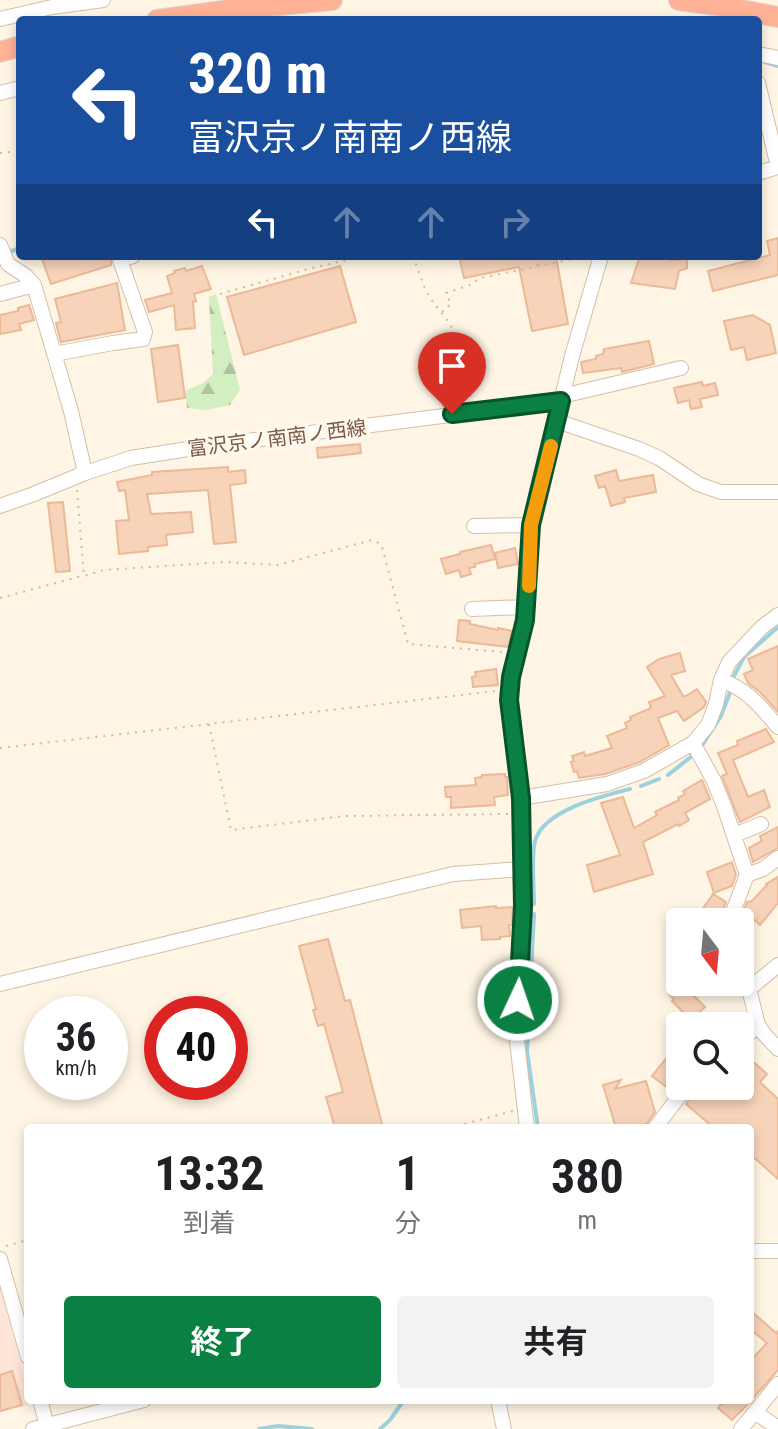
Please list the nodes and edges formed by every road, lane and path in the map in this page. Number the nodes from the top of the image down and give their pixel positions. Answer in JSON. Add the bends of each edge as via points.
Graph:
{"nodes":[{"id":1,"x":103,"y":0,"type":"edge"},
{"id":2,"x":332,"y":0,"type":"edge"},
{"id":3,"x":679,"y":0,"type":"edge"},
{"id":4,"x":186,"y":16,"type":"edge"},
{"id":5,"x":778,"y":17,"type":"edge"},
{"id":6,"x":0,"y":19,"type":"edge"},
{"id":7,"x":762,"y":100,"type":"edge"},
{"id":8,"x":778,"y":167,"type":"edge"},
{"id":9,"x":0,"y":245,"type":"edge"},
{"id":10,"x":120,"y":260,"type":"edge"},
{"id":11,"x":347,"y":260,"type":"edge"},
{"id":12,"x":414,"y":260,"type":"edge"},
{"id":13,"x":536,"y":260,"type":"edge"},
{"id":14,"x":568,"y":260,"type":"edge"},
{"id":15,"x":600,"y":260,"type":"edge"},
{"id":16,"x":537,"y":266,"type":"junction"},
{"id":17,"x":34,"y":285,"type":"junction"},
{"id":18,"x":0,"y":294,"type":"edge"},
{"id":19,"x":220,"y":294,"type":"dead end"},
{"id":20,"x":442,"y":312,"type":"junction"},
{"id":21,"x":54,"y":354,"type":"junction"},
{"id":22,"x":681,"y":368,"type":"dead end"},
{"id":23,"x":561,"y":399,"type":"junction"},
{"id":24,"x":473,"y":412,"type":"junction"},
{"id":25,"x":557,"y":421,"type":"junction"},
{"id":26,"x":81,"y":475,"type":"junction"},
{"id":27,"x":778,"y":492,"type":"edge"},
{"id":28,"x":0,"y":506,"type":"edge"},
{"id":29,"x":531,"y":525,"type":"junction"},
{"id":30,"x":474,"y":526,"type":"dead end"},
{"id":31,"x":84,"y":576,"type":"junction"},
{"id":32,"x":0,"y":598,"type":"edge"},
{"id":33,"x":527,"y":607,"type":"junction"},
{"id":34,"x":472,"y":609,"type":"dead end"},
{"id":35,"x":778,"y":615,"type":"edge"},
{"id":36,"x":516,"y":654,"type":"junction"},
{"id":37,"x":721,"y":680,"type":"junction"},
{"id":38,"x":510,"y":689,"type":"junction"},
{"id":39,"x":209,"y":724,"type":"junction"},
{"id":40,"x":778,"y":727,"type":"edge"},
{"id":41,"x":693,"y":743,"type":"junction"},
{"id":42,"x":0,"y":748,"type":"edge"},
{"id":43,"x":521,"y":798,"type":"junction"},
{"id":44,"x":521,"y":814,"type":"junction"},
{"id":45,"x":761,"y":824,"type":"dead end"},
{"id":46,"x":735,"y":835,"type":"junction"},
{"id":47,"x":778,"y":858,"type":"edge"},
{"id":48,"x":522,"y":869,"type":"junction"},
{"id":49,"x":747,"y":875,"type":"junction"},
{"id":50,"x":734,"y":908,"type":"edge"},
{"id":51,"x":778,"y":965,"type":"edge"},
{"id":52,"x":754,"y":978,"type":"edge"},
{"id":53,"x":0,"y":984,"type":"edge"},
{"id":54,"x":749,"y":996,"type":"edge"},
{"id":55,"x":758,"y":1025,"type":"junction"},
{"id":56,"x":754,"y":1029,"type":"edge"},
{"id":57,"x":778,"y":1049,"type":"edge"},
{"id":58,"x":676,"y":1100,"type":"edge"},
{"id":59,"x":525,"y":1108,"type":"junction"},
{"id":60,"x":464,"y":1124,"type":"edge"},
{"id":61,"x":527,"y":1124,"type":"edge"},
{"id":62,"x":658,"y":1124,"type":"edge"},
{"id":63,"x":24,"y":1241,"type":"edge"},
{"id":64,"x":0,"y":1247,"type":"edge"},
{"id":65,"x":754,"y":1251,"type":"edge"},
{"id":66,"x":778,"y":1251,"type":"edge"},
{"id":67,"x":0,"y":1259,"type":"edge"},
{"id":68,"x":24,"y":1343,"type":"edge"},
{"id":69,"x":778,"y":1384,"type":"edge"},
{"id":70,"x":40,"y":1404,"type":"edge"},
{"id":71,"x":130,"y":1404,"type":"edge"},
{"id":72,"x":499,"y":1404,"type":"edge"},
{"id":73,"x":756,"y":1413,"type":"junction"},
{"id":74,"x":43,"y":1428,"type":"edge"},
{"id":75,"x":778,"y":1428,"type":"edge"},
{"id":76,"x":504,"y":1429,"type":"edge"},
{"id":77,"x":741,"y":1429,"type":"edge"}],
"edges":[{"from":1,"to":6,"type":"street"},
{"from":2,"to":4,"type":"highway"},
{"from":3,"to":5,"type":"highway"},
{"from":7,"to":8,"type":"street"},
{"from":9,"to":17,"type":"street","via":[[8,264]]},
{"from":10,"to":21,"type":"street","via":[[143,339]]},
{"from":11,"to":19,"type":"path"},
{"from":12,"to":20,"type":"path","via":[[425,289]]},
{"from":13,"to":16,"type":"path"},
{"from":14,"to":16,"type":"path"},
{"from":15,"to":23,"type":"street"},
{"from":16,"to":20,"type":"path","via":[[480,278],[446,293],[451,304]]},
{"from":17,"to":18,"type":"street"},
{"from":17,"to":21,"type":"street"},
{"from":20,"to":24,"type":"path","via":[[460,346]]},
{"from":21,"to":26,"type":"street","via":[[71,411]]},
{"from":22,"to":23,"type":"street","name":"富沢京ノ南南ノ西線"},
{"from":23,"to":24,"type":"street","name":"富沢京ノ南南ノ西線"},
{"from":23,"to":25,"type":"street"},
{"from":24,"to":26,"type":"street","name":"富沢京ノ南南ノ西線","via":[[131,458]]},
{"from":25,"to":27,"type":"street","via":[[639,449],[721,492]]},
{"from":25,"to":29,"type":"street"},
{"from":26,"to":28,"type":"street","name":"富沢京ノ南南ノ西線"},
{"from":26,"to":31,"type":"path"},
{"from":29,"to":30,"type":"street"},
{"from":29,"to":33,"type":"street"},
{"from":31,"to":32,"type":"path"},
{"from":31,"to":36,"type":"path","via":[[225,562],[278,565],[372,540],[382,547],[408,644]]},
{"from":33,"to":34,"type":"street"},
{"from":33,"to":36,"type":"street"},
{"from":35,"to":37,"type":"street","via":[[729,662]]},
{"from":36,"to":38,"type":"street"},
{"from":37,"to":40,"type":"street","via":[[738,686]]},
{"from":37,"to":41,"type":"street","via":[[708,725]]},
{"from":38,"to":39,"type":"path"},
{"from":38,"to":43,"type":"street"},
{"from":39,"to":42,"type":"path"},
{"from":39,"to":44,"type":"path","via":[[231,830],[344,816]]},
{"from":41,"to":43,"type":"street","via":[[644,771],[607,784]]},
{"from":41,"to":46,"type":"street"},
{"from":43,"to":44,"type":"street"},
{"from":44,"to":48,"type":"street"},
{"from":45,"to":46,"type":"street"},
{"from":46,"to":49,"type":"street"},
{"from":47,"to":49,"type":"street"},
{"from":48,"to":53,"type":"street","via":[[453,874]]},
{"from":48,"to":59,"type":"street","via":[[517,1041]]},
{"from":49,"to":50,"type":"street"},
{"from":51,"to":52,"type":"street"},
{"from":54,"to":55,"type":"street"},
{"from":55,"to":56,"type":"street"},
{"from":55,"to":57,"type":"street"},
{"from":58,"to":62,"type":"street"},
{"from":59,"to":60,"type":"path"},
{"from":59,"to":61,"type":"street"},
{"from":63,"to":64,"type":"path"},
{"from":65,"to":66,"type":"street"},
{"from":67,"to":68,"type":"street"},
{"from":69,"to":73,"type":"street"},
{"from":70,"to":74,"type":"street"},
{"from":71,"to":74,"type":"street"},
{"from":72,"to":76,"type":"street"},
{"from":73,"to":75,"type":"street"},
{"from":73,"to":77,"type":"street"}]}
